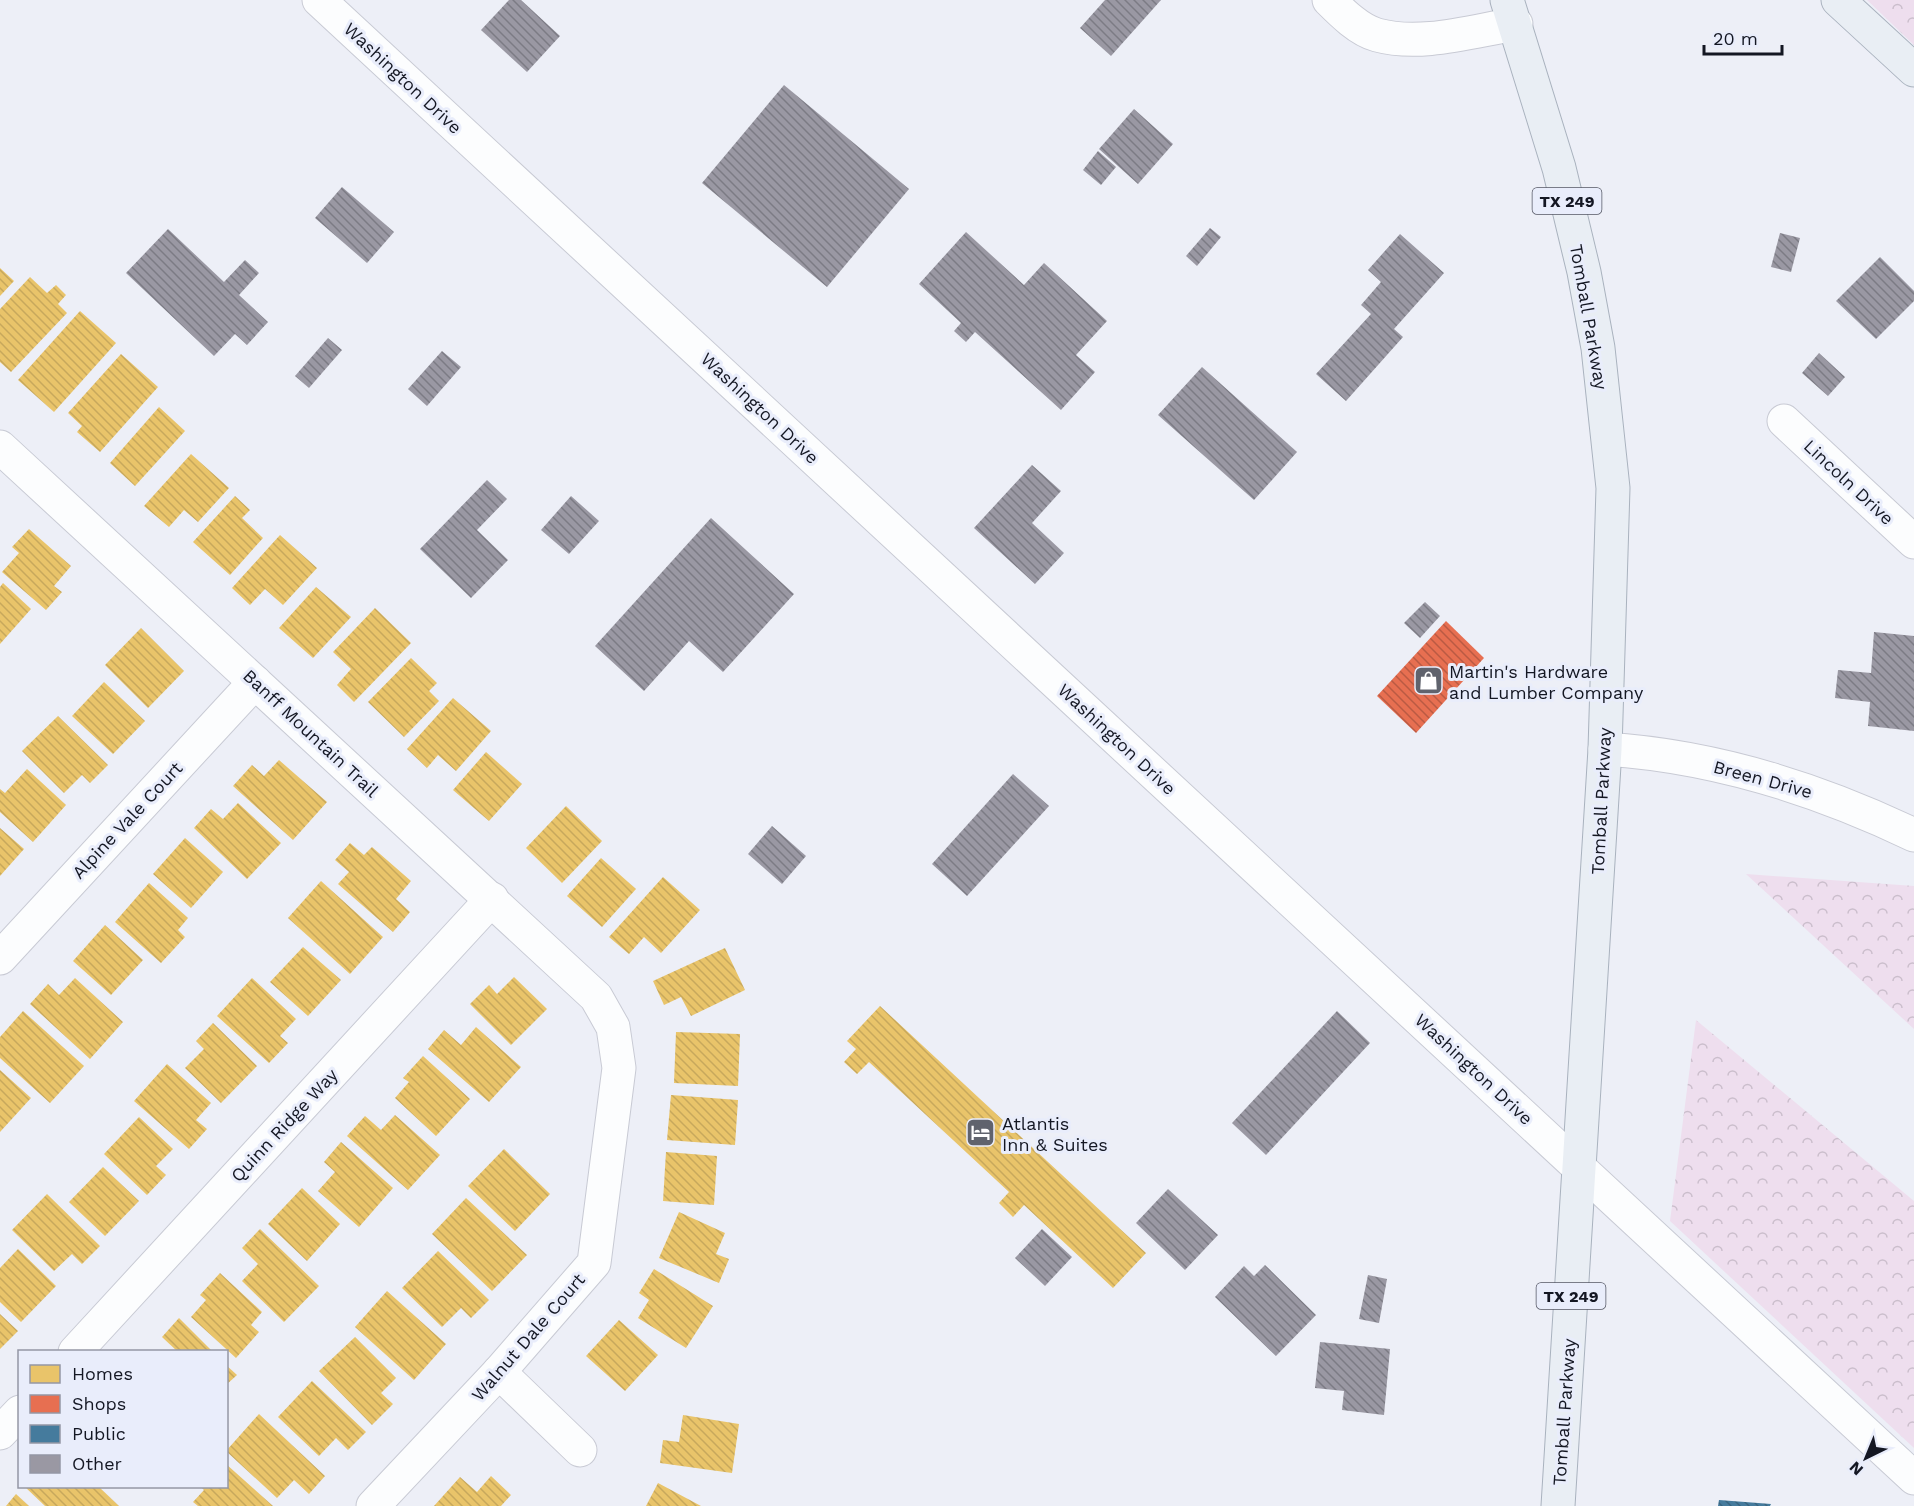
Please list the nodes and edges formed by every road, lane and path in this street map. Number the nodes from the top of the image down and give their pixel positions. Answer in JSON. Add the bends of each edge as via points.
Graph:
{"nodes":[{"id":1,"x":319,"y":0,"type":"edge"},
{"id":2,"x":1329,"y":0,"type":"edge"},
{"id":3,"x":1838,"y":0,"type":"edge"},
{"id":4,"x":1512,"y":12,"type":"edge"},
{"id":5,"x":1911,"y":66,"type":"edge"},
{"id":6,"x":1784,"y":421,"type":"dead end"},
{"id":7,"x":4,"y":458,"type":"edge"},
{"id":8,"x":1914,"y":542,"type":"edge"},
{"id":9,"x":255,"y":682,"type":"junction"},
{"id":10,"x":1605,"y":749,"type":"junction"},
{"id":11,"x":1914,"y":834,"type":"edge"},
{"id":12,"x":492,"y":899,"type":"junction"},
{"id":13,"x":0,"y":958,"type":"edge"},
{"id":14,"x":613,"y":1027,"type":"joint"},
{"id":15,"x":1580,"y":1167,"type":"junction"},
{"id":16,"x":77,"y":1350,"type":"edge"},
{"id":17,"x":499,"y":1372,"type":"junction"},
{"id":18,"x":18,"y":1414,"type":"edge"},
{"id":19,"x":0,"y":1433,"type":"edge"},
{"id":20,"x":580,"y":1450,"type":"dead end"},
{"id":21,"x":1914,"y":1478,"type":"edge"},
{"id":22,"x":373,"y":1506,"type":"edge"},
{"id":23,"x":1558,"y":1506,"type":"edge"}],
"edges":[{"from":1,"to":15,"type":"street","name":"Washington Drive"},
{"from":2,"to":4,"type":"street","via":[[1351,21],[1376,35],[1400,39],[1426,39]]},
{"from":3,"to":5,"type":"main road"},
{"from":4,"to":10,"type":"main road","name":"Tomball Parkway","number":"TX 249","via":[[1562,180],[1598,348],[1613,488]]},
{"from":6,"to":8,"type":"street","name":"Lincoln Drive"},
{"from":7,"to":9,"type":"street","name":"Banff Mountain Trail"},
{"from":9,"to":12,"type":"street","name":"Banff Mountain Trail"},
{"from":9,"to":13,"type":"street","name":"Alpine Vale Court"},
{"from":10,"to":11,"type":"street","name":"Breen Drive","via":[[1724,766],[1795,785]]},
{"from":10,"to":15,"type":"main road","name":"Tomball Parkway","number":"TX 249"},
{"from":12,"to":14,"type":"street","name":"Banff Mountain Trail","via":[[596,997]]},
{"from":12,"to":16,"type":"street","name":"Quinn Ridge Way"},
{"from":14,"to":17,"type":"street","name":"Walnut Dale Court","via":[[619,1068],[594,1263]]},
{"from":15,"to":21,"type":"street","name":"Washington Drive"},
{"from":15,"to":23,"type":"main road","name":"Tomball Parkway","number":"TX 249"},
{"from":17,"to":20,"type":"street"},
{"from":17,"to":22,"type":"street","name":"Walnut Dale Court"},
{"from":18,"to":19,"type":"street"}]}
